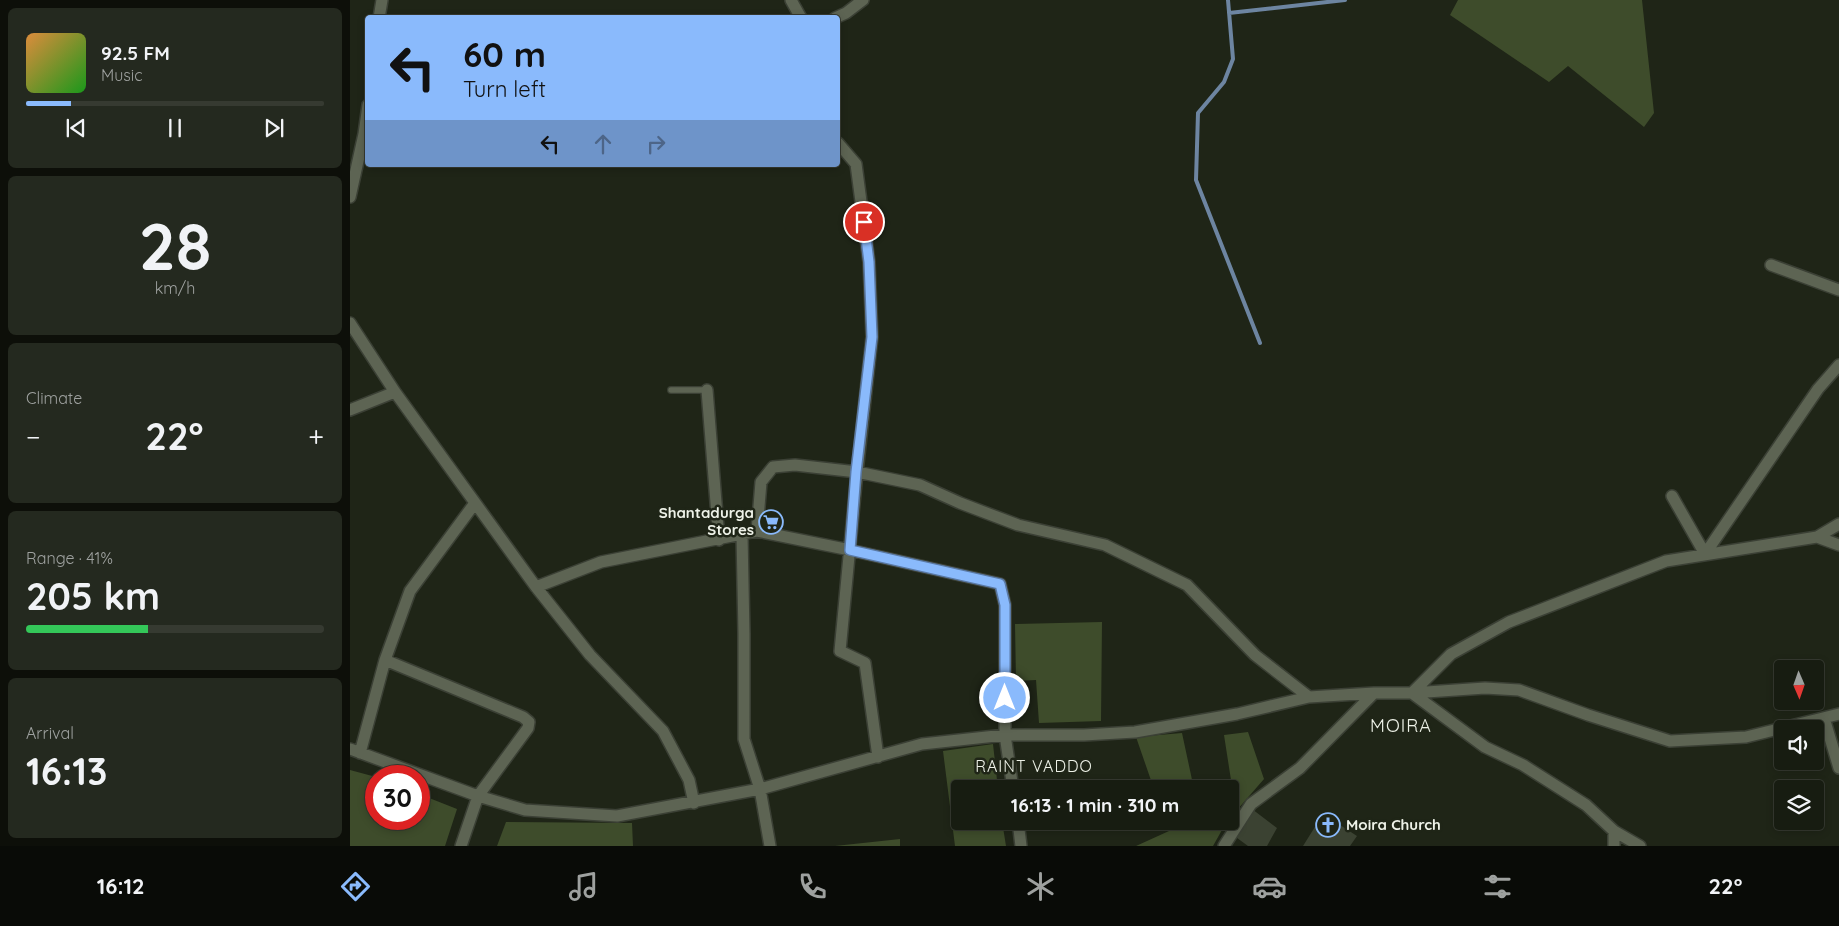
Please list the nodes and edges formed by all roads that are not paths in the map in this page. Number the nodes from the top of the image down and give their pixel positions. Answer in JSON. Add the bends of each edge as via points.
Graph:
{"nodes":[{"id":1,"x":382,"y":0,"type":"edge"},
{"id":2,"x":790,"y":0,"type":"edge"},
{"id":3,"x":863,"y":0,"type":"edge"},
{"id":4,"x":380,"y":15,"type":"edge"},
{"id":5,"x":799,"y":15,"type":"edge"},
{"id":6,"x":840,"y":16,"type":"edge"},
{"id":7,"x":365,"y":127,"type":"edge"},
{"id":8,"x":840,"y":145,"type":"edge"},
{"id":9,"x":350,"y":197,"type":"edge"},
{"id":10,"x":1771,"y":265,"type":"dead end"},
{"id":11,"x":1839,"y":290,"type":"edge"},
{"id":12,"x":350,"y":323,"type":"edge"},
{"id":13,"x":1839,"y":365,"type":"edge"},
{"id":14,"x":671,"y":390,"type":"dead end"},
{"id":15,"x":707,"y":390,"type":"joint"},
{"id":16,"x":396,"y":392,"type":"junction"},
{"id":17,"x":350,"y":410,"type":"edge"},
{"id":18,"x":856,"y":472,"type":"junction"},
{"id":19,"x":1672,"y":496,"type":"dead end"},
{"id":20,"x":475,"y":503,"type":"junction"},
{"id":21,"x":1839,"y":524,"type":"edge"},
{"id":22,"x":757,"y":531,"type":"junction"},
{"id":23,"x":742,"y":535,"type":"junction"},
{"id":24,"x":1817,"y":537,"type":"junction"},
{"id":25,"x":719,"y":540,"type":"junction"},
{"id":26,"x":1839,"y":545,"type":"edge"},
{"id":27,"x":850,"y":550,"type":"junction"},
{"id":28,"x":1705,"y":554,"type":"junction"},
{"id":29,"x":536,"y":588,"type":"junction"},
{"id":30,"x":385,"y":660,"type":"junction"},
{"id":31,"x":1374,"y":693,"type":"junction"},
{"id":32,"x":1412,"y":693,"type":"junction"},
{"id":33,"x":1309,"y":697,"type":"junction"},
{"id":34,"x":1839,"y":714,"type":"edge"},
{"id":35,"x":1824,"y":718,"type":"junction"},
{"id":36,"x":1005,"y":735,"type":"junction"},
{"id":37,"x":355,"y":751,"type":"edge"},
{"id":38,"x":878,"y":757,"type":"junction"},
{"id":39,"x":1839,"y":768,"type":"edge"},
{"id":40,"x":1012,"y":780,"type":"edge"},
{"id":41,"x":760,"y":789,"type":"junction"},
{"id":42,"x":478,"y":796,"type":"junction"},
{"id":43,"x":694,"y":803,"type":"junction"},
{"id":44,"x":1019,"y":830,"type":"edge"},
{"id":45,"x":1614,"y":831,"type":"junction"},
{"id":46,"x":461,"y":846,"type":"edge"},
{"id":47,"x":770,"y":846,"type":"edge"},
{"id":48,"x":1021,"y":846,"type":"edge"},
{"id":49,"x":1224,"y":846,"type":"edge"},
{"id":50,"x":1614,"y":846,"type":"edge"},
{"id":51,"x":1640,"y":846,"type":"edge"}],
"edges":[{"from":1,"to":4,"type":"street"},
{"from":2,"to":5,"type":"street"},
{"from":3,"to":6,"type":"street"},
{"from":7,"to":9,"type":"street"},
{"from":8,"to":18,"type":"street","via":[[856,164],[869,262],[872,337]]},
{"from":10,"to":11,"type":"street"},
{"from":12,"to":16,"type":"street"},
{"from":13,"to":28,"type":"street","via":[[1818,389]]},
{"from":14,"to":15,"type":"lane"},
{"from":15,"to":25,"type":"street"},
{"from":16,"to":17,"type":"street"},
{"from":16,"to":20,"type":"street"},
{"from":18,"to":22,"type":"street","via":[[795,464],[773,467],[760,482]]},
{"from":18,"to":27,"type":"street"},
{"from":18,"to":33,"type":"street","via":[[920,485],[1018,524],[1105,545],[1187,585],[1255,655]]},
{"from":19,"to":28,"type":"street"},
{"from":20,"to":29,"type":"street"},
{"from":20,"to":30,"type":"street","via":[[410,591]]},
{"from":21,"to":24,"type":"street"},
{"from":22,"to":23,"type":"street"},
{"from":22,"to":27,"type":"street"},
{"from":23,"to":25,"type":"street"},
{"from":23,"to":41,"type":"street","via":[[744,739]]},
{"from":24,"to":26,"type":"street"},
{"from":24,"to":28,"type":"street"},
{"from":25,"to":29,"type":"street","via":[[601,562]]},
{"from":27,"to":36,"type":"street","via":[[1000,584],[1005,605]]},
{"from":27,"to":38,"type":"street","via":[[840,651],[865,663]]},
{"from":28,"to":32,"type":"street","via":[[1666,561],[1508,622],[1451,654]]},
{"from":29,"to":43,"type":"street","via":[[590,655],[663,731],[689,780]]},
{"from":30,"to":37,"type":"street"},
{"from":30,"to":42,"type":"street","via":[[529,722],[528,728]]},
{"from":31,"to":32,"type":"street"},
{"from":31,"to":33,"type":"street"},
{"from":31,"to":49,"type":"street","via":[[1300,768],[1251,804]]},
{"from":32,"to":35,"type":"street","via":[[1485,688],[1519,690],[1670,740],[1746,737]]},
{"from":32,"to":45,"type":"street","via":[[1485,747],[1523,765],[1586,805]]},
{"from":33,"to":36,"type":"street","via":[[1134,732]]},
{"from":34,"to":35,"type":"street"},
{"from":35,"to":39,"type":"street"},
{"from":36,"to":38,"type":"street","via":[[922,744]]},
{"from":36,"to":40,"type":"street"},
{"from":37,"to":42,"type":"street"},
{"from":38,"to":41,"type":"street"},
{"from":41,"to":43,"type":"street"},
{"from":41,"to":47,"type":"street"},
{"from":42,"to":43,"type":"street","via":[[525,810],[617,816]]},
{"from":42,"to":46,"type":"street"},
{"from":44,"to":48,"type":"street"},
{"from":45,"to":50,"type":"street"},
{"from":45,"to":51,"type":"street"}]}
